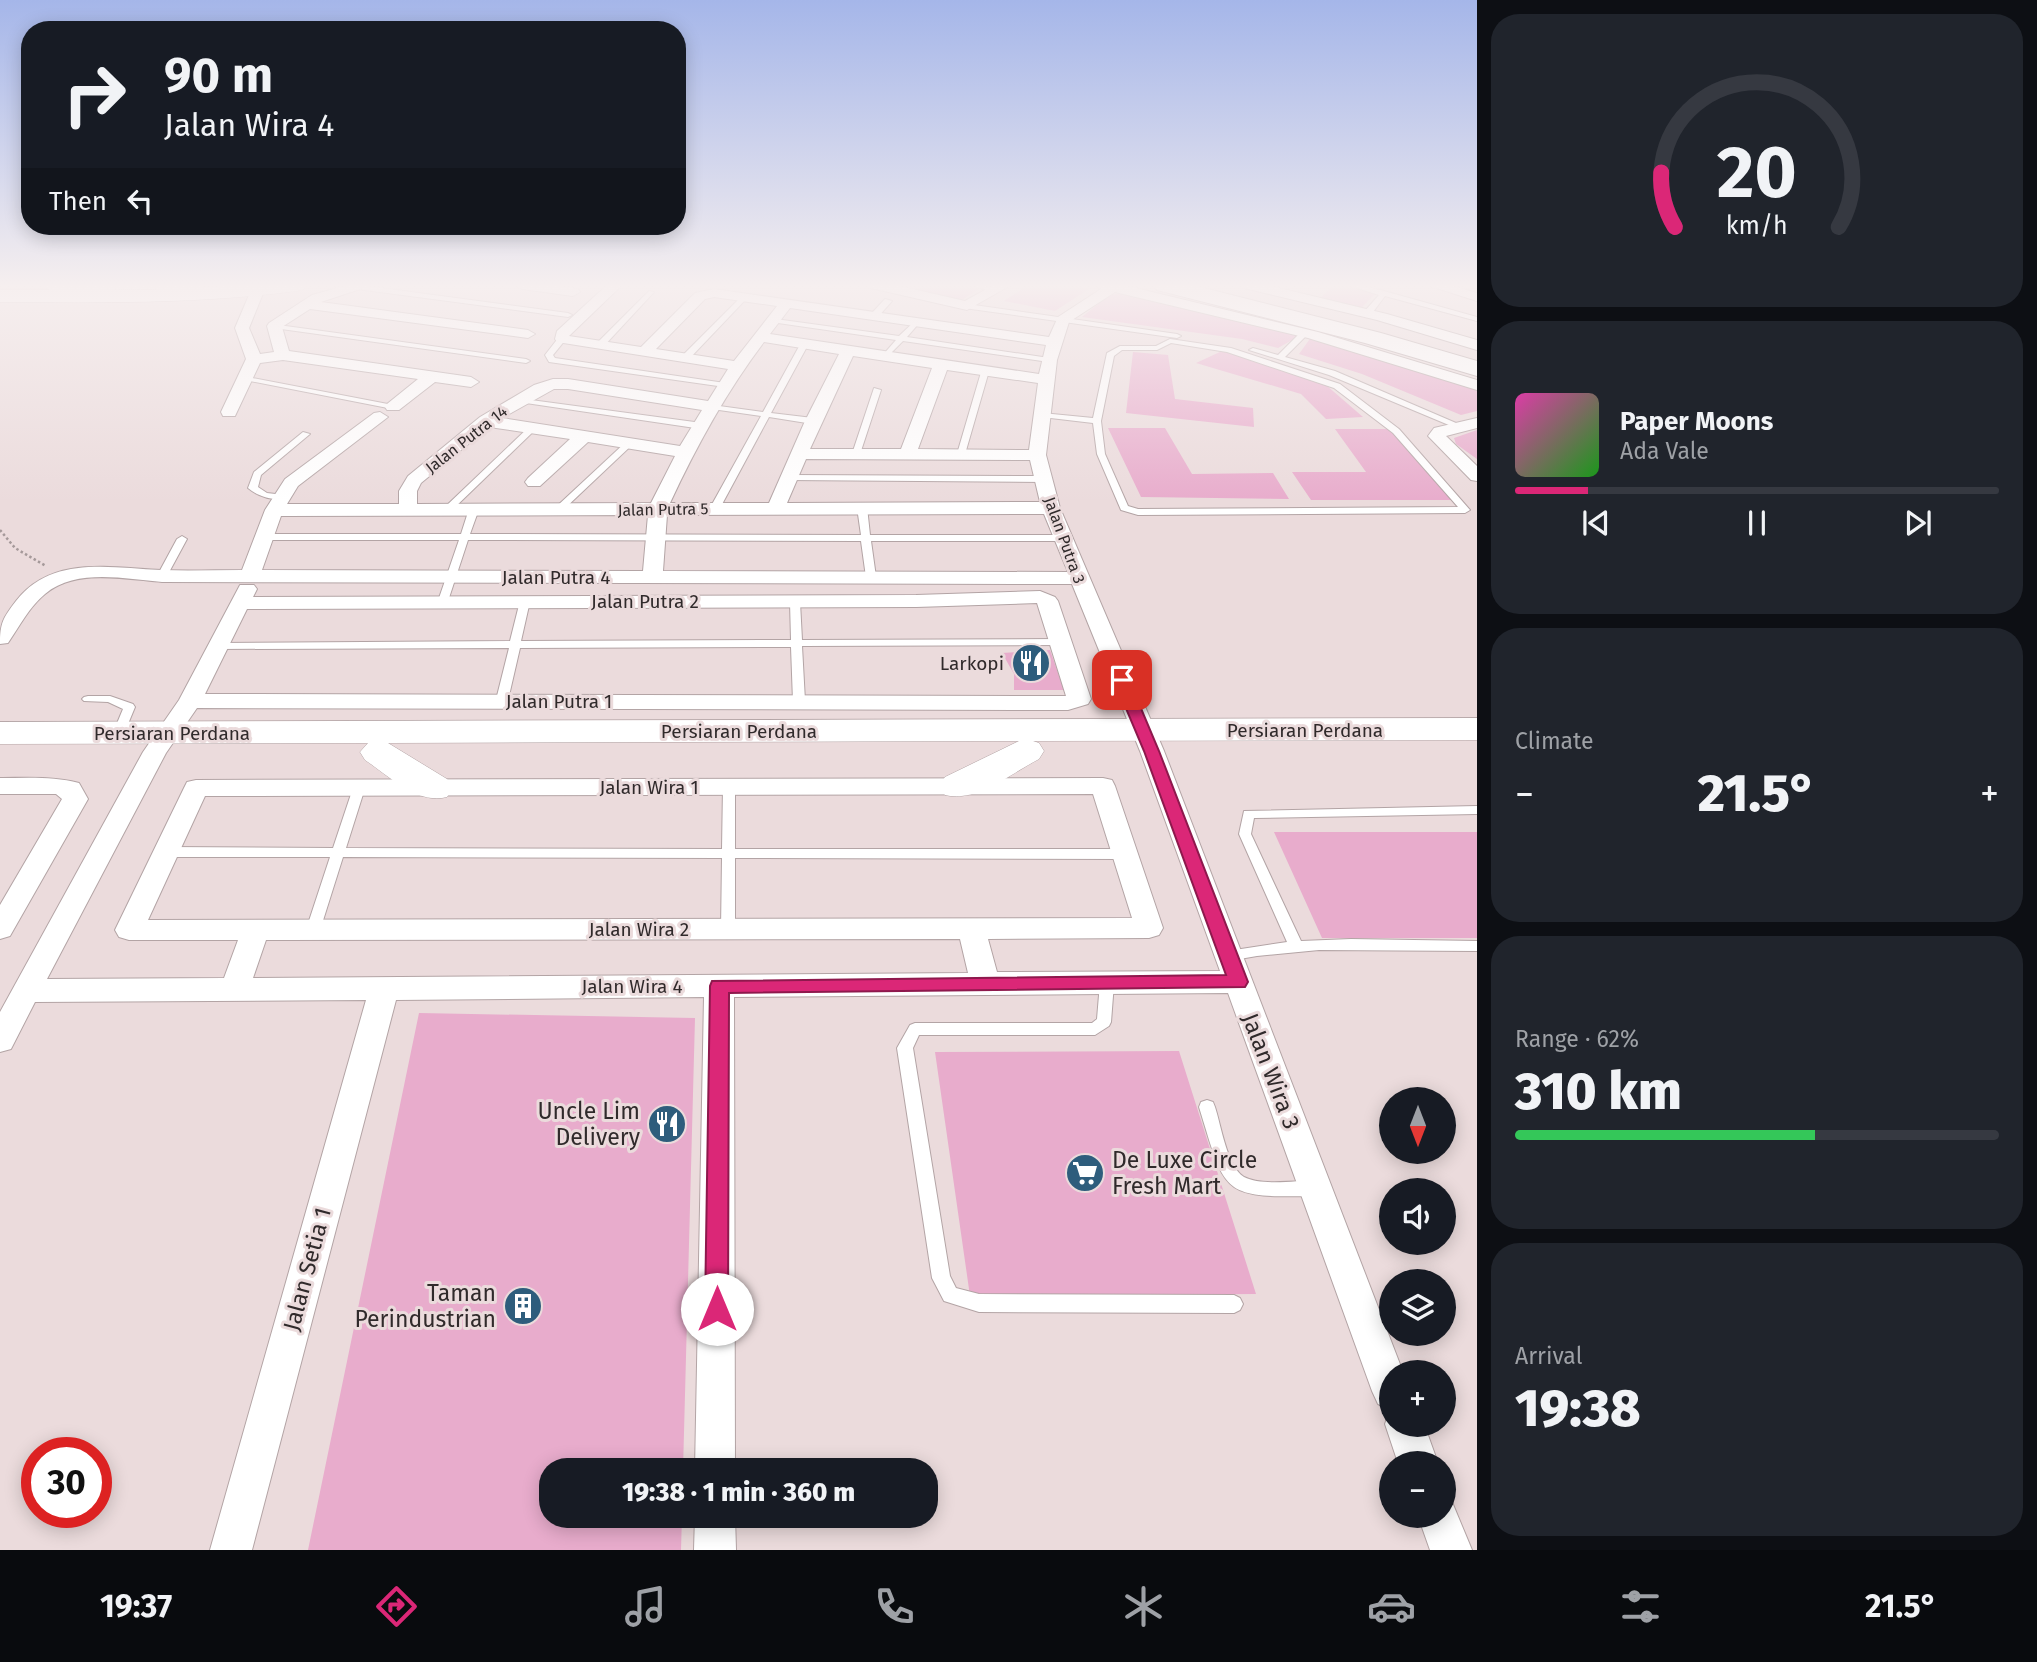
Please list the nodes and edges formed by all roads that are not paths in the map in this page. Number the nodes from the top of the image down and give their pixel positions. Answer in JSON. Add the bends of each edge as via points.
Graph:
{"nodes":[{"id":1,"x":266,"y":357,"type":"edge"},
{"id":2,"x":299,"y":357,"type":"edge"},
{"id":3,"x":500,"y":357,"type":"edge"},
{"id":4,"x":550,"y":357,"type":"edge"},
{"id":5,"x":681,"y":357,"type":"edge"},
{"id":6,"x":744,"y":357,"type":"edge"},
{"id":7,"x":797,"y":357,"type":"edge"},
{"id":8,"x":845,"y":357,"type":"edge"},
{"id":9,"x":894,"y":357,"type":"edge"},
{"id":10,"x":1030,"y":357,"type":"edge"},
{"id":11,"x":1110,"y":357,"type":"edge"},
{"id":12,"x":1250,"y":357,"type":"edge"},
{"id":13,"x":1281,"y":357,"type":"edge"},
{"id":14,"x":1391,"y":357,"type":"edge"},
{"id":15,"x":1437,"y":357,"type":"edge"},
{"id":16,"x":685,"y":358,"type":"joint"},
{"id":17,"x":254,"y":359,"type":"joint"},
{"id":18,"x":1049,"y":360,"type":"joint"},
{"id":19,"x":526,"y":361,"type":"dead end"},
{"id":20,"x":941,"y":365,"type":"junction"},
{"id":21,"x":738,"y":366,"type":"junction"},
{"id":22,"x":1477,"y":369,"type":"edge"},
{"id":23,"x":985,"y":371,"type":"junction"},
{"id":24,"x":431,"y":377,"type":"junction"},
{"id":25,"x":245,"y":378,"type":"junction"},
{"id":26,"x":1047,"y":380,"type":"junction"},
{"id":27,"x":471,"y":382,"type":"dead end"},
{"id":28,"x":724,"y":385,"type":"junction"},
{"id":29,"x":1477,"y":385,"type":"edge"},
{"id":30,"x":877,"y":390,"type":"dead end"},
{"id":31,"x":519,"y":400,"type":"junction"},
{"id":32,"x":712,"y":407,"type":"junction"},
{"id":33,"x":229,"y":412,"type":"dead end"},
{"id":34,"x":387,"y":412,"type":"junction"},
{"id":35,"x":765,"y":415,"type":"junction"},
{"id":36,"x":1042,"y":415,"type":"junction"},
{"id":37,"x":486,"y":421,"type":"junction"},
{"id":38,"x":813,"y":421,"type":"junction"},
{"id":39,"x":1097,"y":421,"type":"junction"},
{"id":40,"x":1477,"y":423,"type":"edge"},
{"id":41,"x":702,"y":426,"type":"junction"},
{"id":42,"x":1459,"y":426,"type":"junction"},
{"id":43,"x":533,"y":428,"type":"junction"},
{"id":44,"x":306,"y":434,"type":"dead end"},
{"id":45,"x":584,"y":436,"type":"junction"},
{"id":46,"x":630,"y":443,"type":"junction"},
{"id":47,"x":685,"y":452,"type":"junction"},
{"id":48,"x":800,"y":454,"type":"junction"},
{"id":49,"x":856,"y":454,"type":"junction"},
{"id":50,"x":908,"y":454,"type":"junction"},
{"id":51,"x":961,"y":454,"type":"junction"},
{"id":52,"x":1037,"y":455,"type":"junction"},
{"id":53,"x":1477,"y":476,"type":"edge"},
{"id":54,"x":789,"y":478,"type":"junction"},
{"id":55,"x":1044,"y":479,"type":"junction"},
{"id":56,"x":534,"y":482,"type":"dead end"},
{"id":57,"x":278,"y":504,"type":"junction"},
{"id":58,"x":862,"y":507,"type":"junction"},
{"id":59,"x":715,"y":508,"type":"junction"},
{"id":60,"x":776,"y":508,"type":"junction"},
{"id":61,"x":1051,"y":508,"type":"junction"},
{"id":62,"x":408,"y":509,"type":"junction"},
{"id":63,"x":448,"y":509,"type":"junction"},
{"id":64,"x":474,"y":509,"type":"junction"},
{"id":65,"x":559,"y":509,"type":"junction"},
{"id":66,"x":658,"y":509,"type":"junction"},
{"id":67,"x":465,"y":536,"type":"junction"},
{"id":68,"x":263,"y":537,"type":"junction"},
{"id":69,"x":654,"y":537,"type":"junction"},
{"id":70,"x":864,"y":538,"type":"junction"},
{"id":71,"x":1063,"y":538,"type":"junction"},
{"id":72,"x":182,"y":539,"type":"dead end"},
{"id":73,"x":162,"y":576,"type":"junction"},
{"id":74,"x":252,"y":576,"type":"junction"},
{"id":75,"x":451,"y":576,"type":"junction"},
{"id":76,"x":653,"y":577,"type":"junction"},
{"id":77,"x":871,"y":577,"type":"junction"},
{"id":78,"x":915,"y":577,"type":"junction"},
{"id":79,"x":1078,"y":578,"type":"junction"},
{"id":80,"x":443,"y":601,"type":"junction"},
{"id":81,"x":524,"y":601,"type":"junction"},
{"id":82,"x":916,"y":601,"type":"junction"},
{"id":83,"x":795,"y":602,"type":"junction"},
{"id":84,"x":240,"y":603,"type":"junction"},
{"id":85,"x":0,"y":638,"type":"edge"},
{"id":86,"x":1061,"y":642,"type":"junction"},
{"id":87,"x":515,"y":645,"type":"junction"},
{"id":88,"x":796,"y":645,"type":"junction"},
{"id":89,"x":218,"y":646,"type":"junction"},
{"id":90,"x":88,"y":699,"type":"dead end"},
{"id":91,"x":190,"y":701,"type":"junction"},
{"id":92,"x":502,"y":701,"type":"junction"},
{"id":93,"x":799,"y":701,"type":"junction"},
{"id":94,"x":928,"y":716,"type":"junction"},
{"id":95,"x":1477,"y":729,"type":"edge"},
{"id":96,"x":0,"y":733,"type":"edge"},
{"id":97,"x":119,"y":733,"type":"junction"},
{"id":98,"x":1148,"y":741,"type":"junction"},
{"id":99,"x":162,"y":743,"type":"junction"},
{"id":100,"x":1477,"y":750,"type":"edge"},
{"id":101,"x":1026,"y":751,"type":"junction"},
{"id":102,"x":0,"y":752,"type":"edge"},
{"id":103,"x":379,"y":752,"type":"junction"},
{"id":104,"x":0,"y":786,"type":"edge"},
{"id":105,"x":958,"y":786,"type":"junction"},
{"id":106,"x":730,"y":787,"type":"junction"},
{"id":107,"x":359,"y":788,"type":"junction"},
{"id":108,"x":434,"y":788,"type":"junction"},
{"id":109,"x":1477,"y":810,"type":"edge"},
{"id":110,"x":166,"y":852,"type":"junction"},
{"id":111,"x":338,"y":852,"type":"junction"},
{"id":112,"x":729,"y":853,"type":"junction"},
{"id":113,"x":1125,"y":853,"type":"junction"},
{"id":114,"x":0,"y":929,"type":"edge"},
{"id":115,"x":728,"y":929,"type":"junction"},
{"id":116,"x":972,"y":929,"type":"junction"},
{"id":117,"x":256,"y":930,"type":"junction"},
{"id":118,"x":313,"y":930,"type":"junction"},
{"id":119,"x":1296,"y":946,"type":"junction"},
{"id":120,"x":1477,"y":946,"type":"edge"},
{"id":121,"x":1233,"y":969,"type":"junction"},
{"id":122,"x":1107,"y":983,"type":"junction"},
{"id":123,"x":985,"y":984,"type":"junction"},
{"id":124,"x":719,"y":986,"type":"junction"},
{"id":125,"x":384,"y":988,"type":"junction"},
{"id":126,"x":234,"y":989,"type":"junction"},
{"id":127,"x":27,"y":991,"type":"junction"},
{"id":128,"x":0,"y":1040,"type":"edge"},
{"id":129,"x":1207,"y":1107,"type":"dead end"},
{"id":130,"x":1315,"y":1188,"type":"junction"},
{"id":131,"x":1234,"y":1304,"type":"dead end"},
{"id":132,"x":1379,"y":1360,"type":"edge"},
{"id":133,"x":715,"y":1458,"type":"edge"},
{"id":134,"x":715,"y":1528,"type":"edge"},
{"id":135,"x":1443,"y":1528,"type":"edge"},
{"id":136,"x":231,"y":1550,"type":"edge"},
{"id":137,"x":715,"y":1550,"type":"edge"},
{"id":138,"x":1451,"y":1550,"type":"edge"}],
"edges":[{"from":1,"to":17,"type":"street"},
{"from":2,"to":24,"type":"street"},
{"from":3,"to":19,"type":"lane"},
{"from":4,"to":28,"type":"lane"},
{"from":5,"to":16,"type":"street"},
{"from":6,"to":21,"type":"street"},
{"from":7,"to":35,"type":"lane"},
{"from":8,"to":38,"type":"street"},
{"from":9,"to":20,"type":"street"},
{"from":10,"to":18,"type":"lane"},
{"from":11,"to":39,"type":"lane"},
{"from":12,"to":39,"type":"lane","via":[[1337,386],[1396,431],[1465,510],[1138,512],[1124,508],[1101,454]]},
{"from":13,"to":42,"type":"lane","via":[[1380,391]]},
{"from":14,"to":29,"type":"street"},
{"from":15,"to":22,"type":"main road"},
{"from":16,"to":21,"type":"street"},
{"from":17,"to":25,"type":"street"},
{"from":18,"to":26,"type":"street","name":"Jalan Putra 3"},
{"from":20,"to":23,"type":"street"},
{"from":20,"to":50,"type":"street"},
{"from":21,"to":28,"type":"street"},
{"from":23,"to":26,"type":"street"},
{"from":23,"to":51,"type":"lane"},
{"from":24,"to":27,"type":"street"},
{"from":24,"to":34,"type":"street"},
{"from":25,"to":33,"type":"street"},
{"from":25,"to":34,"type":"lane"},
{"from":26,"to":36,"type":"street","name":"Jalan Putra 3"},
{"from":28,"to":32,"type":"street"},
{"from":30,"to":49,"type":"lane"},
{"from":31,"to":32,"type":"street","name":"Jalan Putra 14","via":[[540,388],[568,384]]},
{"from":31,"to":37,"type":"street","name":"Jalan Putra 14"},
{"from":31,"to":41,"type":"lane"},
{"from":32,"to":35,"type":"lane"},
{"from":32,"to":41,"type":"street"},
{"from":34,"to":57,"type":"street","via":[[291,483]]},
{"from":35,"to":38,"type":"lane"},
{"from":35,"to":59,"type":"lane"},
{"from":36,"to":39,"type":"lane"},
{"from":36,"to":52,"type":"street","name":"Jalan Putra 3"},
{"from":37,"to":43,"type":"street"},
{"from":37,"to":62,"type":"street","name":"Jalan Putra 14","via":[[414,480],[408,491]]},
{"from":38,"to":48,"type":"street"},
{"from":40,"to":42,"type":"street"},
{"from":41,"to":47,"type":"street"},
{"from":42,"to":53,"type":"street","via":[[1437,436]]},
{"from":43,"to":45,"type":"street"},
{"from":43,"to":63,"type":"lane"},
{"from":44,"to":57,"type":"lane","via":[[257,474],[253,488]]},
{"from":45,"to":46,"type":"street"},
{"from":45,"to":56,"type":"street"},
{"from":46,"to":47,"type":"street"},
{"from":46,"to":65,"type":"lane"},
{"from":47,"to":66,"type":"street"},
{"from":48,"to":49,"type":"street"},
{"from":48,"to":54,"type":"street"},
{"from":49,"to":50,"type":"street"},
{"from":50,"to":51,"type":"street"},
{"from":51,"to":52,"type":"street"},
{"from":52,"to":55,"type":"street","name":"Jalan Putra 3"},
{"from":54,"to":55,"type":"lane"},
{"from":54,"to":60,"type":"street"},
{"from":55,"to":61,"type":"street","name":"Jalan Putra 3"},
{"from":57,"to":62,"type":"street","name":"Jalan Putra 5"},
{"from":57,"to":68,"type":"street"},
{"from":58,"to":60,"type":"street","name":"Jalan Putra 5"},
{"from":58,"to":61,"type":"street","name":"Jalan Putra 5"},
{"from":58,"to":70,"type":"lane"},
{"from":59,"to":60,"type":"street","name":"Jalan Putra 5"},
{"from":59,"to":66,"type":"street","name":"Jalan Putra 5"},
{"from":61,"to":71,"type":"street","name":"Jalan Putra 3"},
{"from":62,"to":63,"type":"street","name":"Jalan Putra 5"},
{"from":63,"to":64,"type":"street","name":"Jalan Putra 5"},
{"from":64,"to":65,"type":"street","name":"Jalan Putra 5"},
{"from":64,"to":67,"type":"lane"},
{"from":65,"to":66,"type":"street","name":"Jalan Putra 5"},
{"from":66,"to":69,"type":"street"},
{"from":67,"to":68,"type":"lane"},
{"from":67,"to":69,"type":"lane"},
{"from":67,"to":75,"type":"lane"},
{"from":68,"to":74,"type":"street"},
{"from":69,"to":70,"type":"lane"},
{"from":69,"to":76,"type":"street"},
{"from":70,"to":71,"type":"lane"},
{"from":70,"to":77,"type":"lane"},
{"from":71,"to":79,"type":"street","name":"Jalan Putra 3"},
{"from":72,"to":73,"type":"lane"},
{"from":73,"to":74,"type":"street","name":"Jalan Putra 4"},
{"from":73,"to":85,"type":"street","name":"Jalan Putra 4","via":[[63,576],[37,589]]},
{"from":74,"to":75,"type":"street","name":"Jalan Putra 4"},
{"from":74,"to":84,"type":"street"},
{"from":75,"to":76,"type":"street","name":"Jalan Putra 4"},
{"from":75,"to":80,"type":"lane"},
{"from":76,"to":77,"type":"street","name":"Jalan Putra 4"},
{"from":77,"to":78,"type":"street","name":"Jalan Putra 4"},
{"from":78,"to":79,"type":"street","name":"Jalan Putra 4"},
{"from":78,"to":82,"type":"street"},
{"from":79,"to":98,"type":"street","name":"Jalan Putra 3"},
{"from":80,"to":81,"type":"street","name":"Jalan Putra 2"},
{"from":80,"to":84,"type":"street","name":"Jalan Putra 2"},
{"from":81,"to":83,"type":"street","name":"Jalan Putra 2"},
{"from":81,"to":87,"type":"lane"},
{"from":82,"to":83,"type":"street","name":"Jalan Putra 2"},
{"from":82,"to":86,"type":"street","name":"Jalan Putra 2","via":[[1040,597],[1048,601]]},
{"from":83,"to":88,"type":"lane"},
{"from":84,"to":89,"type":"street"},
{"from":86,"to":88,"type":"lane"},
{"from":86,"to":94,"type":"street","name":"Jalan Putra 1","via":[[1080,699]]},
{"from":87,"to":88,"type":"lane"},
{"from":87,"to":89,"type":"lane"},
{"from":87,"to":92,"type":"lane"},
{"from":88,"to":93,"type":"lane"},
{"from":89,"to":91,"type":"street"},
{"from":90,"to":97,"type":"lane","via":[[110,699],[129,707]]},
{"from":91,"to":92,"type":"street","name":"Jalan Putra 1"},
{"from":91,"to":99,"type":"street"},
{"from":92,"to":93,"type":"street","name":"Jalan Putra 1"},
{"from":93,"to":94,"type":"street","name":"Jalan Putra 1"},
{"from":94,"to":98,"type":"main road","name":"Persiaran Perdana"},
{"from":94,"to":99,"type":"main road","name":"Persiaran Perdana"},
{"from":95,"to":98,"type":"main road","name":"Persiaran Perdana"},
{"from":96,"to":97,"type":"main road","name":"Persiaran Perdana"},
{"from":97,"to":99,"type":"main road","name":"Persiaran Perdana"},
{"from":98,"to":100,"type":"main road","name":"Persiaran Perdana"},
{"from":98,"to":101,"type":"main road","name":"Persiaran Perdana"},
{"from":98,"to":121,"type":"street","name":"Jalan Wira 3"},
{"from":99,"to":102,"type":"main road","name":"Persiaran Perdana"},
{"from":99,"to":103,"type":"main road","name":"Persiaran Perdana"},
{"from":99,"to":127,"type":"street"},
{"from":101,"to":103,"type":"main road","name":"Persiaran Perdana"},
{"from":101,"to":105,"type":"main road"},
{"from":103,"to":108,"type":"main road"},
{"from":104,"to":114,"type":"street","via":[[56,786],[70,789],[75,799]]},
{"from":105,"to":106,"type":"street","name":"Jalan Wira 1"},
{"from":105,"to":113,"type":"street","name":"Jalan Wira 1","via":[[1103,786]]},
{"from":106,"to":108,"type":"street","name":"Jalan Wira 1"},
{"from":106,"to":112,"type":"lane"},
{"from":107,"to":108,"type":"street","name":"Jalan Wira 1"},
{"from":107,"to":110,"type":"street","name":"Jalan Wira 1","via":[[196,788]]},
{"from":107,"to":111,"type":"lane"},
{"from":109,"to":119,"type":"lane","via":[[1248,814],[1245,834]]},
{"from":110,"to":111,"type":"lane"},
{"from":110,"to":117,"type":"street","name":"Jalan Wira 2","via":[[129,930]]},
{"from":111,"to":112,"type":"lane"},
{"from":111,"to":118,"type":"lane"},
{"from":112,"to":113,"type":"lane"},
{"from":112,"to":115,"type":"lane"},
{"from":113,"to":116,"type":"street","name":"Jalan Wira 2","via":[[1149,928]]},
{"from":115,"to":116,"type":"street","name":"Jalan Wira 2"},
{"from":115,"to":118,"type":"street","name":"Jalan Wira 2"},
{"from":116,"to":123,"type":"street"},
{"from":117,"to":118,"type":"street","name":"Jalan Wira 2"},
{"from":117,"to":126,"type":"street"},
{"from":119,"to":120,"type":"lane"},
{"from":119,"to":121,"type":"lane","via":[[1258,949]]},
{"from":121,"to":122,"type":"street","name":"Jalan Wira 4"},
{"from":121,"to":130,"type":"street","name":"Jalan Wira 3"},
{"from":122,"to":123,"type":"street","name":"Jalan Wira 4"},
{"from":122,"to":131,"type":"lane","via":[[1104,1021],[1095,1029],[915,1029],[905,1048],[941,1278],[950,1295],[979,1303]]},
{"from":123,"to":124,"type":"street","name":"Jalan Wira 4"},
{"from":124,"to":125,"type":"street","name":"Jalan Wira 4"},
{"from":124,"to":133,"type":"street"},
{"from":125,"to":126,"type":"street","name":"Jalan Wira 4"},
{"from":125,"to":136,"type":"street","name":"Jalan Setia 1"},
{"from":126,"to":127,"type":"street","name":"Jalan Wira 4"},
{"from":127,"to":128,"type":"street"},
{"from":129,"to":130,"type":"lane","via":[[1226,1167],[1237,1182],[1260,1188]]},
{"from":130,"to":132,"type":"street","name":"Jalan Wira 3"},
{"from":134,"to":137,"type":"street"},
{"from":135,"to":138,"type":"street"}]}
